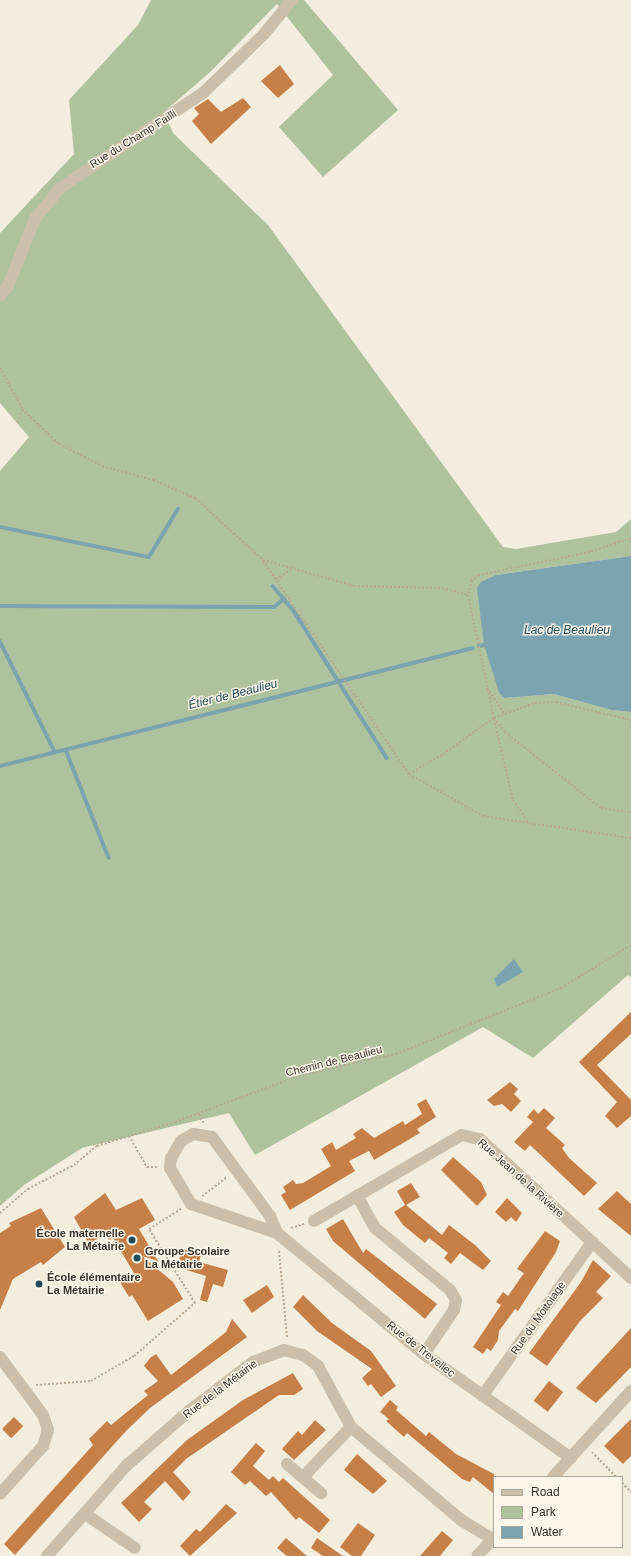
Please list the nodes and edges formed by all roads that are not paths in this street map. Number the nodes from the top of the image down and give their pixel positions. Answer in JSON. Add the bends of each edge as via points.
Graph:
{"nodes":[{"id":1,"x":292,"y":0,"type":"edge"},
{"id":2,"x":0,"y":296,"type":"edge"},
{"id":3,"x":357,"y":1196,"type":"junction"},
{"id":4,"x":314,"y":1221,"type":"road end"},
{"id":5,"x":277,"y":1233,"type":"junction"},
{"id":6,"x":592,"y":1242,"type":"junction"},
{"id":7,"x":631,"y":1278,"type":"edge"},
{"id":8,"x":424,"y":1354,"type":"junction"},
{"id":9,"x":0,"y":1357,"type":"edge"},
{"id":10,"x":631,"y":1391,"type":"edge"},
{"id":11,"x":483,"y":1395,"type":"junction"},
{"id":12,"x":351,"y":1428,"type":"junction"},
{"id":13,"x":571,"y":1458,"type":"junction"},
{"id":14,"x":287,"y":1464,"type":"dead end"},
{"id":15,"x":554,"y":1476,"type":"edge"},
{"id":16,"x":303,"y":1477,"type":"junction"},
{"id":17,"x":321,"y":1492,"type":"dead end"},
{"id":18,"x":0,"y":1494,"type":"edge"},
{"id":19,"x":85,"y":1514,"type":"junction"},
{"id":20,"x":493,"y":1537,"type":"edge"},
{"id":21,"x":493,"y":1539,"type":"edge"},
{"id":22,"x":135,"y":1548,"type":"dead end"},
{"id":23,"x":47,"y":1556,"type":"edge"},
{"id":24,"x":477,"y":1556,"type":"edge"}],
"edges":[{"from":1,"to":2,"type":"street","name":"Rue du Champ Failli","via":[[264,34],[203,93],[60,188],[35,219],[8,286]]},
{"from":3,"to":4,"type":"street","name":"Rue Jean de la Rivière"},
{"from":3,"to":6,"type":"street","name":"Rue Jean de la Rivière","via":[[468,1134],[480,1139]]},
{"from":3,"to":8,"type":"street","via":[[375,1228],[450,1290],[456,1300],[454,1310]]},
{"from":5,"to":5,"type":"street","name":"Rue de Trevellec","via":[[270,1216],[224,1150],[204,1133],[192,1134],[181,1141],[171,1158],[170,1168],[191,1204]]},
{"from":5,"to":8,"type":"street","name":"Rue de Trevellec"},
{"from":6,"to":7,"type":"street","name":"Rue Jean de la Rivière"},
{"from":6,"to":11,"type":"street","name":"Rue du Moitoiage"},
{"from":8,"to":11,"type":"street","name":"Rue de Trevellec"},
{"from":9,"to":18,"type":"street","via":[[43,1415],[48,1430],[44,1446]]},
{"from":10,"to":13,"type":"street"},
{"from":11,"to":13,"type":"street","name":"Rue de Trevellec"},
{"from":12,"to":16,"type":"street"},
{"from":12,"to":19,"type":"street","name":"Rue de la Métairie","via":[[318,1366],[303,1355],[288,1351],[268,1354],[253,1362],[189,1411],[126,1466]]},
{"from":12,"to":20,"type":"street","name":"Rue de la Métairie","via":[[461,1520]]},
{"from":13,"to":15,"type":"street"},
{"from":14,"to":16,"type":"street"},
{"from":16,"to":17,"type":"street"},
{"from":19,"to":22,"type":"street"},
{"from":19,"to":23,"type":"street","name":"Rue de la Métairie","via":[[65,1531]]},
{"from":21,"to":24,"type":"street"}]}
